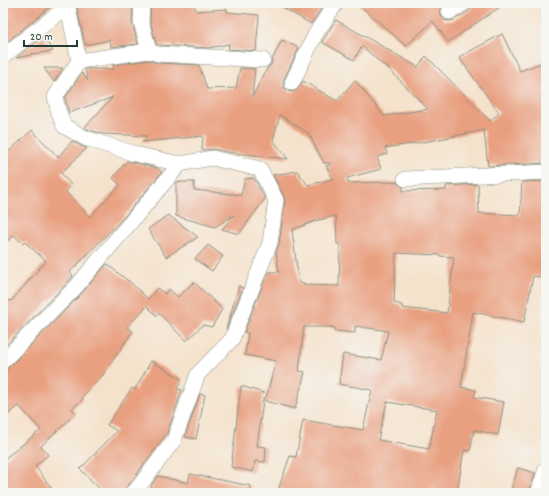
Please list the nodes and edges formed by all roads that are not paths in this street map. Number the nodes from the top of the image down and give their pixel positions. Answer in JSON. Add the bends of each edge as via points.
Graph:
{"nodes":[{"id":1,"x":142,"y":3,"type":"edge"},
{"id":2,"x":336,"y":3,"type":"edge"},
{"id":3,"x":464,"y":3,"type":"edge"},
{"id":4,"x":68,"y":5,"type":"edge"},
{"id":5,"x":449,"y":12,"type":"dead end"},
{"id":6,"x":149,"y":51,"type":"junction"},
{"id":7,"x":3,"y":56,"type":"edge"},
{"id":8,"x":263,"y":60,"type":"dead end"},
{"id":9,"x":79,"y":61,"type":"junction"},
{"id":10,"x":292,"y":83,"type":"dead end"},
{"id":11,"x":180,"y":164,"type":"junction"},
{"id":12,"x":546,"y":172,"type":"edge"},
{"id":13,"x":405,"y":179,"type":"dead end"},
{"id":14,"x":3,"y":361,"type":"edge"},
{"id":15,"x":546,"y":469,"type":"edge"},
{"id":16,"x":134,"y":493,"type":"edge"},
{"id":17,"x":538,"y":493,"type":"edge"}],
"edges":[{"from":1,"to":6,"type":"street","via":[[141,21]]},
{"from":2,"to":10,"type":"street","via":[[316,33]]},
{"from":3,"to":5,"type":"street"},
{"from":4,"to":7,"type":"street"},
{"from":4,"to":9,"type":"street"},
{"from":6,"to":8,"type":"street","via":[[158,54]]},
{"from":6,"to":9,"type":"street"},
{"from":9,"to":11,"type":"street","via":[[56,96],[64,126],[85,138],[135,154]]},
{"from":11,"to":14,"type":"street","via":[[75,288]]},
{"from":11,"to":16,"type":"street","via":[[212,158],[260,169],[276,200],[270,243],[232,339],[198,374],[174,440]]},
{"from":12,"to":13,"type":"street"},
{"from":15,"to":17,"type":"street"}]}
